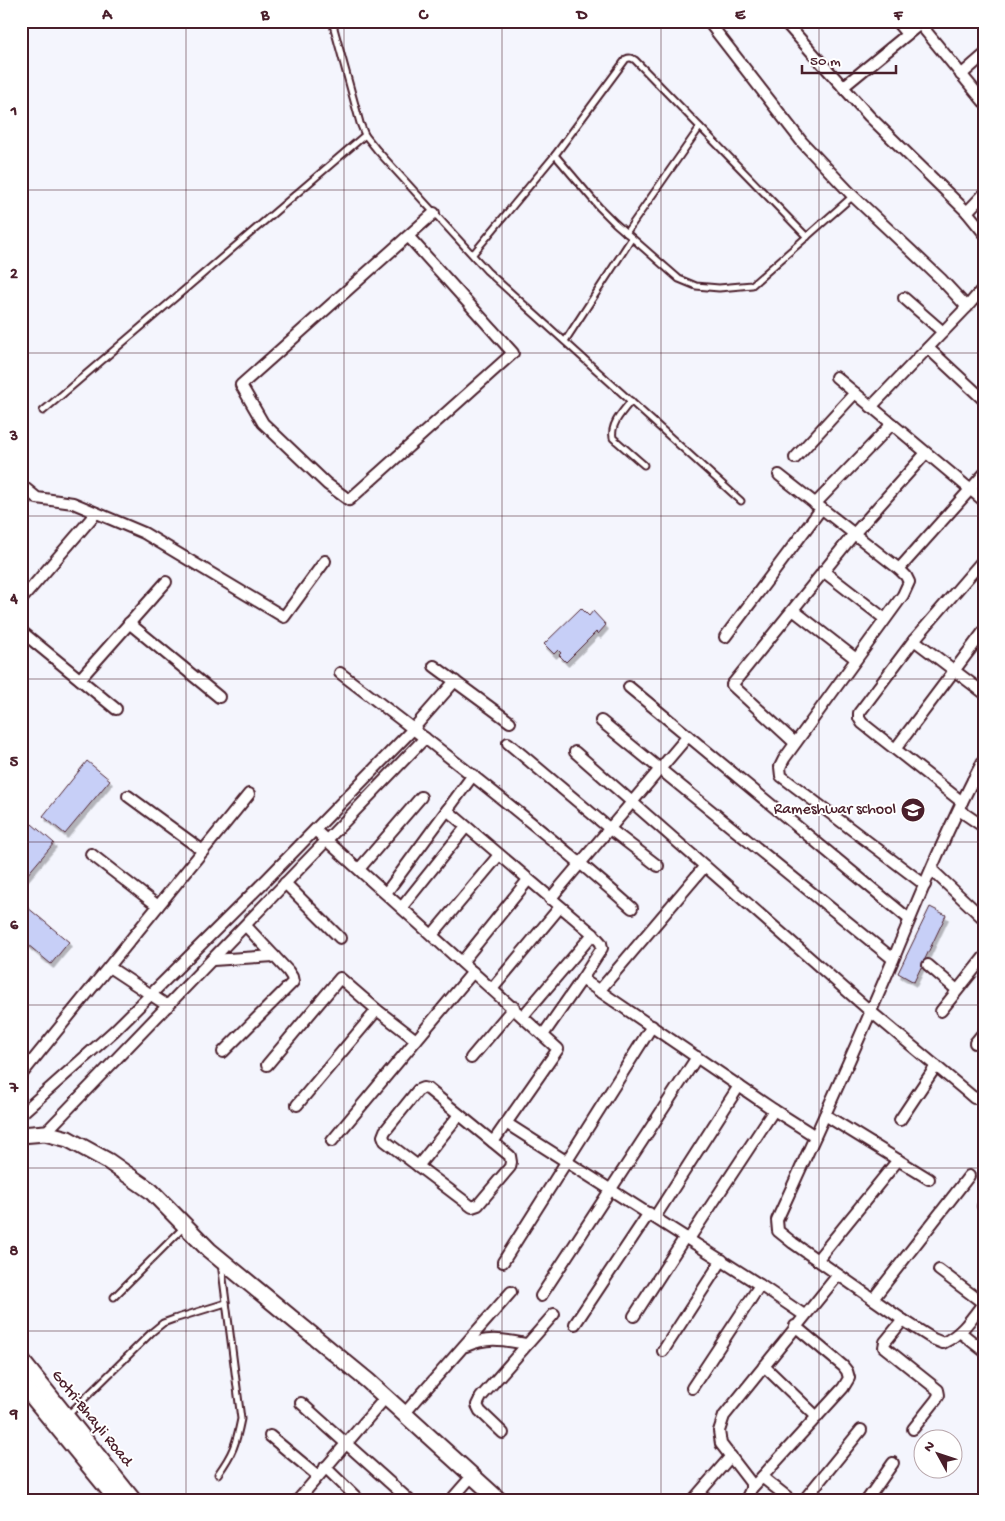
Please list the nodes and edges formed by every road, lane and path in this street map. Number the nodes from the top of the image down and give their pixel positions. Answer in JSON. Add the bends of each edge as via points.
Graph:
{"nodes":[{"id":1,"x":332,"y":21,"type":"edge"},
{"id":2,"x":708,"y":21,"type":"edge"},
{"id":3,"x":784,"y":21,"type":"edge"},
{"id":4,"x":896,"y":21,"type":"edge"},
{"id":5,"x":921,"y":23,"type":"edge"},
{"id":6,"x":907,"y":34,"type":"junction"},
{"id":7,"x":984,"y":55,"type":"edge"},
{"id":8,"x":961,"y":75,"type":"junction"},
{"id":9,"x":843,"y":87,"type":"junction"},
{"id":10,"x":984,"y":102,"type":"edge"},
{"id":11,"x":700,"y":127,"type":"junction"},
{"id":12,"x":365,"y":135,"type":"junction"},
{"id":13,"x":554,"y":155,"type":"junction"},
{"id":14,"x":984,"y":194,"type":"edge"},
{"id":15,"x":853,"y":196,"type":"junction"},
{"id":16,"x":967,"y":212,"type":"junction"},
{"id":17,"x":434,"y":213,"type":"junction"},
{"id":18,"x":626,"y":233,"type":"junction"},
{"id":19,"x":984,"y":233,"type":"edge"},
{"id":20,"x":408,"y":236,"type":"junction"},
{"id":21,"x":807,"y":237,"type":"junction"},
{"id":22,"x":632,"y":238,"type":"junction"},
{"id":23,"x":473,"y":254,"type":"junction"},
{"id":24,"x":982,"y":295,"type":"edge"},
{"id":25,"x":904,"y":298,"type":"dead end"},
{"id":26,"x":967,"y":307,"type":"junction"},
{"id":27,"x":943,"y":332,"type":"junction"},
{"id":28,"x":565,"y":341,"type":"junction"},
{"id":29,"x":928,"y":348,"type":"junction"},
{"id":30,"x":836,"y":377,"type":"dead end"},
{"id":31,"x":855,"y":393,"type":"junction"},
{"id":32,"x":631,"y":400,"type":"junction"},
{"id":33,"x":984,"y":400,"type":"edge"},
{"id":34,"x":872,"y":407,"type":"junction"},
{"id":35,"x":43,"y":410,"type":"dead end"},
{"id":36,"x":892,"y":424,"type":"junction"},
{"id":37,"x":926,"y":453,"type":"junction"},
{"id":38,"x":795,"y":458,"type":"dead end"},
{"id":39,"x":644,"y":465,"type":"dead end"},
{"id":40,"x":984,"y":474,"type":"edge"},
{"id":41,"x":779,"y":475,"type":"dead end"},
{"id":42,"x":23,"y":488,"type":"edge"},
{"id":43,"x":970,"y":489,"type":"junction"},
{"id":44,"x":984,"y":500,"type":"edge"},
{"id":45,"x":742,"y":501,"type":"dead end"},
{"id":46,"x":818,"y":506,"type":"junction"},
{"id":47,"x":96,"y":513,"type":"junction"},
{"id":48,"x":853,"y":534,"type":"junction"},
{"id":49,"x":984,"y":559,"type":"edge"},
{"id":50,"x":325,"y":561,"type":"dead end"},
{"id":51,"x":899,"y":569,"type":"junction"},
{"id":52,"x":823,"y":571,"type":"junction"},
{"id":53,"x":166,"y":582,"type":"dead end"},
{"id":54,"x":21,"y":600,"type":"edge"},
{"id":55,"x":793,"y":610,"type":"junction"},
{"id":56,"x":885,"y":619,"type":"junction"},
{"id":57,"x":129,"y":623,"type":"junction"},
{"id":58,"x":21,"y":631,"type":"edge"},
{"id":59,"x":984,"y":631,"type":"edge"},
{"id":60,"x":725,"y":637,"type":"dead end"},
{"id":61,"x":914,"y":640,"type":"junction"},
{"id":62,"x":856,"y":659,"type":"junction"},
{"id":63,"x":434,"y":666,"type":"dead end"},
{"id":64,"x":954,"y":671,"type":"junction"},
{"id":65,"x":340,"y":673,"type":"dead end"},
{"id":66,"x":80,"y":679,"type":"junction"},
{"id":67,"x":455,"y":681,"type":"junction"},
{"id":68,"x":629,"y":687,"type":"dead end"},
{"id":69,"x":984,"y":693,"type":"edge"},
{"id":70,"x":219,"y":697,"type":"dead end"},
{"id":71,"x":116,"y":709,"type":"dead end"},
{"id":72,"x":601,"y":721,"type":"dead end"},
{"id":73,"x":510,"y":722,"type":"dead end"},
{"id":74,"x":413,"y":729,"type":"junction"},
{"id":75,"x":688,"y":736,"type":"junction"},
{"id":76,"x":425,"y":738,"type":"junction"},
{"id":77,"x":508,"y":743,"type":"dead end"},
{"id":78,"x":795,"y":743,"type":"junction"},
{"id":79,"x":896,"y":748,"type":"junction"},
{"id":80,"x":575,"y":752,"type":"dead end"},
{"id":81,"x":984,"y":760,"type":"edge"},
{"id":82,"x":660,"y":769,"type":"junction"},
{"id":83,"x":474,"y":775,"type":"junction"},
{"id":84,"x":973,"y":780,"type":"junction"},
{"id":85,"x":984,"y":788,"type":"edge"},
{"id":86,"x":249,"y":794,"type":"dead end"},
{"id":87,"x":128,"y":796,"type":"dead end"},
{"id":88,"x":421,"y":797,"type":"dead end"},
{"id":89,"x":632,"y":802,"type":"junction"},
{"id":90,"x":960,"y":806,"type":"junction"},
{"id":91,"x":447,"y":810,"type":"junction"},
{"id":92,"x":466,"y":827,"type":"junction"},
{"id":93,"x":984,"y":827,"type":"edge"},
{"id":94,"x":610,"y":829,"type":"junction"},
{"id":95,"x":315,"y":830,"type":"junction"},
{"id":96,"x":328,"y":841,"type":"junction"},
{"id":97,"x":203,"y":851,"type":"junction"},
{"id":98,"x":91,"y":854,"type":"dead end"},
{"id":99,"x":499,"y":855,"type":"junction"},
{"id":100,"x":581,"y":863,"type":"junction"},
{"id":101,"x":658,"y":866,"type":"dead end"},
{"id":102,"x":705,"y":866,"type":"junction"},
{"id":103,"x":359,"y":869,"type":"junction"},
{"id":104,"x":932,"y":870,"type":"junction"},
{"id":105,"x":528,"y":880,"type":"junction"},
{"id":106,"x":285,"y":883,"type":"junction"},
{"id":107,"x":925,"y":885,"type":"junction"},
{"id":108,"x":386,"y":893,"type":"junction"},
{"id":109,"x":550,"y":899,"type":"junction"},
{"id":110,"x":158,"y":906,"type":"junction"},
{"id":111,"x":402,"y":907,"type":"junction"},
{"id":112,"x":560,"y":907,"type":"junction"},
{"id":113,"x":632,"y":908,"type":"dead end"},
{"id":114,"x":909,"y":919,"type":"junction"},
{"id":115,"x":984,"y":919,"type":"edge"},
{"id":116,"x":246,"y":926,"type":"junction"},
{"id":117,"x":593,"y":934,"type":"junction"},
{"id":118,"x":432,"y":935,"type":"junction"},
{"id":119,"x":340,"y":938,"type":"dead end"},
{"id":120,"x":274,"y":956,"type":"junction"},
{"id":121,"x":984,"y":957,"type":"edge"},
{"id":122,"x":893,"y":959,"type":"junction"},
{"id":123,"x":213,"y":960,"type":"junction"},
{"id":124,"x":462,"y":962,"type":"junction"},
{"id":125,"x":928,"y":965,"type":"dead end"},
{"id":126,"x":108,"y":967,"type":"junction"},
{"id":127,"x":473,"y":972,"type":"junction"},
{"id":128,"x":582,"y":979,"type":"junction"},
{"id":129,"x":492,"y":989,"type":"junction"},
{"id":130,"x":957,"y":990,"type":"junction"},
{"id":131,"x":599,"y":991,"type":"junction"},
{"id":132,"x":150,"y":995,"type":"junction"},
{"id":133,"x":168,"y":1006,"type":"junction"},
{"id":134,"x":514,"y":1007,"type":"junction"},
{"id":135,"x":377,"y":1010,"type":"junction"},
{"id":136,"x":870,"y":1010,"type":"junction"},
{"id":137,"x":941,"y":1011,"type":"dead end"},
{"id":138,"x":523,"y":1016,"type":"junction"},
{"id":139,"x":652,"y":1026,"type":"junction"},
{"id":140,"x":984,"y":1032,"type":"edge"},
{"id":141,"x":543,"y":1035,"type":"junction"},
{"id":142,"x":416,"y":1040,"type":"junction"},
{"id":143,"x":975,"y":1044,"type":"dead end"},
{"id":144,"x":223,"y":1052,"type":"dead end"},
{"id":145,"x":696,"y":1057,"type":"junction"},
{"id":146,"x":471,"y":1058,"type":"dead end"},
{"id":147,"x":266,"y":1065,"type":"dead end"},
{"id":148,"x":936,"y":1066,"type":"junction"},
{"id":149,"x":21,"y":1075,"type":"edge"},
{"id":150,"x":739,"y":1086,"type":"junction"},
{"id":151,"x":984,"y":1097,"type":"edge"},
{"id":152,"x":297,"y":1105,"type":"dead end"},
{"id":153,"x":774,"y":1110,"type":"junction"},
{"id":154,"x":21,"y":1114,"type":"edge"},
{"id":155,"x":459,"y":1115,"type":"junction"},
{"id":156,"x":825,"y":1115,"type":"junction"},
{"id":157,"x":900,"y":1120,"type":"dead end"},
{"id":158,"x":506,"y":1123,"type":"junction"},
{"id":159,"x":44,"y":1133,"type":"junction"},
{"id":160,"x":21,"y":1134,"type":"edge"},
{"id":161,"x":815,"y":1136,"type":"junction"},
{"id":162,"x":332,"y":1140,"type":"dead end"},
{"id":163,"x":493,"y":1142,"type":"junction"},
{"id":164,"x":898,"y":1160,"type":"junction"},
{"id":165,"x":567,"y":1161,"type":"junction"},
{"id":166,"x":418,"y":1166,"type":"junction"},
{"id":167,"x":969,"y":1176,"type":"dead end"},
{"id":168,"x":930,"y":1179,"type":"dead end"},
{"id":169,"x":611,"y":1189,"type":"junction"},
{"id":170,"x":652,"y":1215,"type":"junction"},
{"id":171,"x":186,"y":1226,"type":"junction"},
{"id":172,"x":687,"y":1238,"type":"junction"},
{"id":173,"x":220,"y":1259,"type":"junction"},
{"id":174,"x":722,"y":1260,"type":"junction"},
{"id":175,"x":817,"y":1260,"type":"junction"},
{"id":176,"x":503,"y":1262,"type":"dead end"},
{"id":177,"x":939,"y":1270,"type":"dead end"},
{"id":178,"x":838,"y":1275,"type":"junction"},
{"id":179,"x":760,"y":1284,"type":"junction"},
{"id":180,"x":511,"y":1292,"type":"dead end"},
{"id":181,"x":541,"y":1296,"type":"dead end"},
{"id":182,"x":114,"y":1297,"type":"dead end"},
{"id":183,"x":873,"y":1299,"type":"junction"},
{"id":184,"x":226,"y":1303,"type":"junction"},
{"id":185,"x":983,"y":1303,"type":"edge"},
{"id":186,"x":554,"y":1314,"type":"dead end"},
{"id":187,"x":804,"y":1315,"type":"junction"},
{"id":188,"x":634,"y":1316,"type":"dead end"},
{"id":189,"x":903,"y":1320,"type":"junction"},
{"id":190,"x":575,"y":1324,"type":"dead end"},
{"id":191,"x":795,"y":1326,"type":"junction"},
{"id":192,"x":960,"y":1332,"type":"junction"},
{"id":193,"x":526,"y":1344,"type":"junction"},
{"id":194,"x":461,"y":1349,"type":"junction"},
{"id":195,"x":663,"y":1351,"type":"dead end"},
{"id":196,"x":984,"y":1351,"type":"edge"},
{"id":197,"x":21,"y":1360,"type":"edge"},
{"id":198,"x":764,"y":1366,"type":"junction"},
{"id":199,"x":21,"y":1383,"type":"edge"},
{"id":200,"x":692,"y":1388,"type":"dead end"},
{"id":201,"x":386,"y":1397,"type":"junction"},
{"id":202,"x":300,"y":1403,"type":"dead end"},
{"id":203,"x":404,"y":1414,"type":"junction"},
{"id":204,"x":817,"y":1416,"type":"junction"},
{"id":205,"x":66,"y":1417,"type":"junction"},
{"id":206,"x":914,"y":1428,"type":"edge"},
{"id":207,"x":861,"y":1430,"type":"dead end"},
{"id":208,"x":504,"y":1433,"type":"dead end"},
{"id":209,"x":270,"y":1436,"type":"dead end"},
{"id":210,"x":345,"y":1444,"type":"junction"},
{"id":211,"x":730,"y":1456,"type":"junction"},
{"id":212,"x":893,"y":1464,"type":"dead end"},
{"id":213,"x":325,"y":1467,"type":"junction"},
{"id":214,"x":218,"y":1474,"type":"dead end"},
{"id":215,"x":318,"y":1476,"type":"junction"},
{"id":216,"x":472,"y":1476,"type":"junction"},
{"id":217,"x":762,"y":1477,"type":"junction"},
{"id":218,"x":751,"y":1489,"type":"junction"},
{"id":219,"x":117,"y":1500,"type":"edge"},
{"id":220,"x":133,"y":1500,"type":"edge"},
{"id":221,"x":298,"y":1500,"type":"edge"},
{"id":222,"x":359,"y":1500,"type":"edge"},
{"id":223,"x":409,"y":1500,"type":"edge"},
{"id":224,"x":451,"y":1500,"type":"edge"},
{"id":225,"x":499,"y":1500,"type":"edge"},
{"id":226,"x":693,"y":1500,"type":"edge"},
{"id":227,"x":746,"y":1500,"type":"edge"},
{"id":228,"x":791,"y":1500,"type":"edge"},
{"id":229,"x":804,"y":1500,"type":"edge"},
{"id":230,"x":866,"y":1500,"type":"edge"}],
"edges":[{"from":1,"to":12,"type":"lane"},
{"from":2,"to":15,"type":"street","via":[[802,142]]},
{"from":3,"to":9,"type":"street"},
{"from":4,"to":6,"type":"street"},
{"from":5,"to":6,"type":"street"},
{"from":5,"to":8,"type":"street"},
{"from":6,"to":9,"type":"street"},
{"from":7,"to":8,"type":"street"},
{"from":8,"to":10,"type":"street"},
{"from":9,"to":16,"type":"street"},
{"from":11,"to":13,"type":"lane","via":[[636,60],[628,58]]},
{"from":11,"to":18,"type":"lane"},
{"from":11,"to":21,"type":"lane"},
{"from":12,"to":17,"type":"lane"},
{"from":12,"to":35,"type":"lane"},
{"from":13,"to":18,"type":"lane"},
{"from":13,"to":23,"type":"lane"},
{"from":14,"to":16,"type":"street"},
{"from":15,"to":21,"type":"lane"},
{"from":15,"to":26,"type":"street"},
{"from":16,"to":19,"type":"street"},
{"from":17,"to":20,"type":"street"},
{"from":17,"to":23,"type":"lane"},
{"from":18,"to":22,"type":"lane"},
{"from":20,"to":20,"type":"street","via":[[241,386],[263,423],[326,484],[349,500],[513,353]]},
{"from":21,"to":22,"type":"lane","via":[[756,282],[720,288],[679,279]]},
{"from":22,"to":28,"type":"lane"},
{"from":23,"to":28,"type":"lane"},
{"from":24,"to":26,"type":"street"},
{"from":25,"to":27,"type":"street"},
{"from":26,"to":27,"type":"street"},
{"from":27,"to":29,"type":"street"},
{"from":28,"to":32,"type":"lane"},
{"from":29,"to":33,"type":"street"},
{"from":29,"to":34,"type":"street"},
{"from":30,"to":31,"type":"street"},
{"from":31,"to":34,"type":"street"},
{"from":31,"to":38,"type":"street"},
{"from":32,"to":39,"type":"lane","via":[[614,425],[613,438]]},
{"from":32,"to":45,"type":"lane"},
{"from":34,"to":36,"type":"street"},
{"from":36,"to":37,"type":"street"},
{"from":36,"to":46,"type":"street"},
{"from":37,"to":43,"type":"street"},
{"from":37,"to":48,"type":"street"},
{"from":40,"to":43,"type":"street"},
{"from":41,"to":46,"type":"street"},
{"from":42,"to":47,"type":"street","via":[[37,498],[73,503]]},
{"from":43,"to":44,"type":"street"},
{"from":43,"to":51,"type":"street"},
{"from":46,"to":48,"type":"street"},
{"from":46,"to":60,"type":"street"},
{"from":47,"to":50,"type":"street","via":[[144,533],[284,617]]},
{"from":47,"to":54,"type":"street"},
{"from":48,"to":51,"type":"street"},
{"from":48,"to":52,"type":"street"},
{"from":49,"to":61,"type":"street"},
{"from":51,"to":56,"type":"street","via":[[908,582]]},
{"from":52,"to":55,"type":"street"},
{"from":52,"to":56,"type":"street"},
{"from":53,"to":57,"type":"street"},
{"from":55,"to":62,"type":"street"},
{"from":55,"to":78,"type":"street","via":[[732,685]]},
{"from":56,"to":62,"type":"street"},
{"from":57,"to":66,"type":"street"},
{"from":57,"to":70,"type":"street"},
{"from":58,"to":66,"type":"street"},
{"from":59,"to":64,"type":"street"},
{"from":61,"to":64,"type":"street"},
{"from":61,"to":79,"type":"street","via":[[859,713],[862,722]]},
{"from":62,"to":78,"type":"street"},
{"from":63,"to":67,"type":"street"},
{"from":64,"to":69,"type":"street"},
{"from":64,"to":79,"type":"street"},
{"from":65,"to":74,"type":"street"},
{"from":66,"to":71,"type":"street"},
{"from":67,"to":73,"type":"street"},
{"from":67,"to":74,"type":"street"},
{"from":68,"to":75,"type":"street"},
{"from":72,"to":82,"type":"street"},
{"from":74,"to":76,"type":"street"},
{"from":74,"to":95,"type":"street"},
{"from":75,"to":82,"type":"street"},
{"from":75,"to":114,"type":"street"},
{"from":76,"to":83,"type":"street"},
{"from":76,"to":96,"type":"street"},
{"from":77,"to":94,"type":"street"},
{"from":78,"to":107,"type":"street","via":[[780,767],[781,776]]},
{"from":79,"to":90,"type":"street"},
{"from":80,"to":89,"type":"street"},
{"from":81,"to":84,"type":"street"},
{"from":82,"to":89,"type":"street"},
{"from":82,"to":122,"type":"street"},
{"from":83,"to":91,"type":"street"},
{"from":83,"to":100,"type":"street"},
{"from":84,"to":85,"type":"street"},
{"from":84,"to":90,"type":"street"},
{"from":86,"to":97,"type":"street"},
{"from":87,"to":97,"type":"street"},
{"from":88,"to":103,"type":"street"},
{"from":89,"to":94,"type":"street"},
{"from":89,"to":102,"type":"street"},
{"from":90,"to":93,"type":"street"},
{"from":90,"to":104,"type":"street"},
{"from":91,"to":92,"type":"street"},
{"from":91,"to":108,"type":"street"},
{"from":92,"to":99,"type":"street"},
{"from":92,"to":111,"type":"street"},
{"from":94,"to":100,"type":"street"},
{"from":94,"to":101,"type":"street"},
{"from":95,"to":96,"type":"street"},
{"from":95,"to":132,"type":"street"},
{"from":96,"to":103,"type":"street"},
{"from":96,"to":106,"type":"street"},
{"from":97,"to":110,"type":"street"},
{"from":98,"to":110,"type":"street"},
{"from":99,"to":105,"type":"street"},
{"from":99,"to":118,"type":"street"},
{"from":100,"to":109,"type":"street"},
{"from":100,"to":113,"type":"street"},
{"from":102,"to":131,"type":"street"},
{"from":102,"to":136,"type":"street"},
{"from":103,"to":108,"type":"street"},
{"from":104,"to":107,"type":"street"},
{"from":104,"to":115,"type":"street"},
{"from":105,"to":109,"type":"street"},
{"from":105,"to":124,"type":"street"},
{"from":106,"to":116,"type":"street"},
{"from":106,"to":119,"type":"street"},
{"from":107,"to":114,"type":"street"},
{"from":108,"to":111,"type":"street"},
{"from":109,"to":112,"type":"street"},
{"from":110,"to":126,"type":"street"},
{"from":111,"to":118,"type":"street"},
{"from":112,"to":117,"type":"street"},
{"from":112,"to":129,"type":"street"},
{"from":114,"to":122,"type":"street"},
{"from":116,"to":120,"type":"street"},
{"from":116,"to":123,"type":"street"},
{"from":117,"to":128,"type":"street","via":[[602,948]]},
{"from":117,"to":138,"type":"street"},
{"from":118,"to":124,"type":"street"},
{"from":120,"to":123,"type":"street"},
{"from":120,"to":144,"type":"street","via":[[292,976],[293,982]]},
{"from":121,"to":130,"type":"street"},
{"from":122,"to":136,"type":"street"},
{"from":123,"to":133,"type":"street"},
{"from":124,"to":127,"type":"street"},
{"from":125,"to":130,"type":"street"},
{"from":126,"to":132,"type":"street"},
{"from":126,"to":149,"type":"street"},
{"from":127,"to":129,"type":"street"},
{"from":127,"to":142,"type":"street"},
{"from":128,"to":131,"type":"street"},
{"from":128,"to":141,"type":"street"},
{"from":129,"to":134,"type":"street"},
{"from":130,"to":137,"type":"street"},
{"from":131,"to":139,"type":"street"},
{"from":132,"to":133,"type":"street"},
{"from":132,"to":154,"type":"street"},
{"from":133,"to":159,"type":"street"},
{"from":134,"to":138,"type":"street"},
{"from":134,"to":146,"type":"street"},
{"from":135,"to":142,"type":"street"},
{"from":135,"to":147,"type":"street","via":[[340,978]]},
{"from":135,"to":152,"type":"street"},
{"from":136,"to":148,"type":"street"},
{"from":136,"to":156,"type":"street"},
{"from":138,"to":141,"type":"street"},
{"from":139,"to":145,"type":"street"},
{"from":139,"to":165,"type":"street"},
{"from":140,"to":143,"type":"street"},
{"from":141,"to":158,"type":"street","via":[[558,1049]]},
{"from":142,"to":162,"type":"street"},
{"from":145,"to":150,"type":"street"},
{"from":145,"to":169,"type":"street"},
{"from":148,"to":151,"type":"street","via":[[974,1098]]},
{"from":148,"to":157,"type":"street"},
{"from":150,"to":153,"type":"street"},
{"from":150,"to":170,"type":"street"},
{"from":153,"to":161,"type":"street"},
{"from":153,"to":172,"type":"street"},
{"from":155,"to":163,"type":"street"},
{"from":155,"to":166,"type":"street"},
{"from":155,"to":166,"type":"street","via":[[423,1088],[385,1131],[385,1140]]},
{"from":156,"to":161,"type":"street"},
{"from":156,"to":164,"type":"street"},
{"from":158,"to":163,"type":"street"},
{"from":158,"to":165,"type":"street"},
{"from":159,"to":160,"type":"street"},
{"from":159,"to":171,"type":"street","via":[[68,1139],[108,1161],[151,1191]]},
{"from":161,"to":175,"type":"street","via":[[777,1220],[778,1232]]},
{"from":163,"to":166,"type":"street","via":[[510,1156],[510,1167],[478,1205],[472,1207]]},
{"from":164,"to":168,"type":"street"},
{"from":164,"to":175,"type":"street"},
{"from":165,"to":169,"type":"street"},
{"from":165,"to":176,"type":"street"},
{"from":167,"to":183,"type":"street"},
{"from":169,"to":170,"type":"street"},
{"from":169,"to":181,"type":"street"},
{"from":170,"to":172,"type":"street"},
{"from":170,"to":190,"type":"street"},
{"from":171,"to":173,"type":"street"},
{"from":171,"to":182,"type":"lane"},
{"from":172,"to":174,"type":"street"},
{"from":172,"to":188,"type":"street"},
{"from":173,"to":184,"type":"lane"},
{"from":173,"to":201,"type":"street"},
{"from":174,"to":179,"type":"street"},
{"from":174,"to":195,"type":"street"},
{"from":175,"to":178,"type":"street"},
{"from":177,"to":185,"type":"street"},
{"from":178,"to":183,"type":"street"},
{"from":178,"to":187,"type":"street"},
{"from":179,"to":187,"type":"street"},
{"from":179,"to":200,"type":"street"},
{"from":180,"to":194,"type":"street"},
{"from":183,"to":189,"type":"street"},
{"from":184,"to":205,"type":"lane","via":[[164,1323]]},
{"from":184,"to":214,"type":"lane","via":[[240,1419],[231,1456]]},
{"from":185,"to":192,"type":"street"},
{"from":186,"to":193,"type":"street"},
{"from":187,"to":191,"type":"street"},
{"from":189,"to":192,"type":"street","via":[[943,1343]]},
{"from":189,"to":206,"type":"street","via":[[884,1347],[938,1390],[939,1395]]},
{"from":191,"to":198,"type":"street"},
{"from":191,"to":204,"type":"street","via":[[848,1371],[846,1383]]},
{"from":192,"to":196,"type":"street"},
{"from":193,"to":194,"type":"street","via":[[495,1338]]},
{"from":193,"to":208,"type":"street","via":[[480,1397],[477,1405]]},
{"from":194,"to":203,"type":"street"},
{"from":197,"to":205,"type":"street","name":"Gotri-Bhayli Road"},
{"from":198,"to":204,"type":"street"},
{"from":198,"to":211,"type":"street","via":[[724,1416],[719,1430],[721,1444]]},
{"from":199,"to":219,"type":"street","name":"Gotri-Bhayli Road"},
{"from":201,"to":203,"type":"street"},
{"from":201,"to":210,"type":"street"},
{"from":202,"to":210,"type":"street"},
{"from":203,"to":216,"type":"street"},
{"from":204,"to":217,"type":"street"},
{"from":205,"to":220,"type":"street","name":"Gotri-Bhayli Road"},
{"from":207,"to":229,"type":"street"},
{"from":209,"to":215,"type":"street"},
{"from":210,"to":213,"type":"street"},
{"from":210,"to":223,"type":"street"},
{"from":211,"to":218,"type":"street","via":[[748,1478]]},
{"from":211,"to":226,"type":"street"},
{"from":212,"to":230,"type":"street"},
{"from":213,"to":215,"type":"street"},
{"from":213,"to":222,"type":"street"},
{"from":215,"to":221,"type":"street"},
{"from":216,"to":224,"type":"street"},
{"from":216,"to":225,"type":"street"},
{"from":217,"to":218,"type":"street"},
{"from":217,"to":228,"type":"street"},
{"from":218,"to":227,"type":"street"}]}
